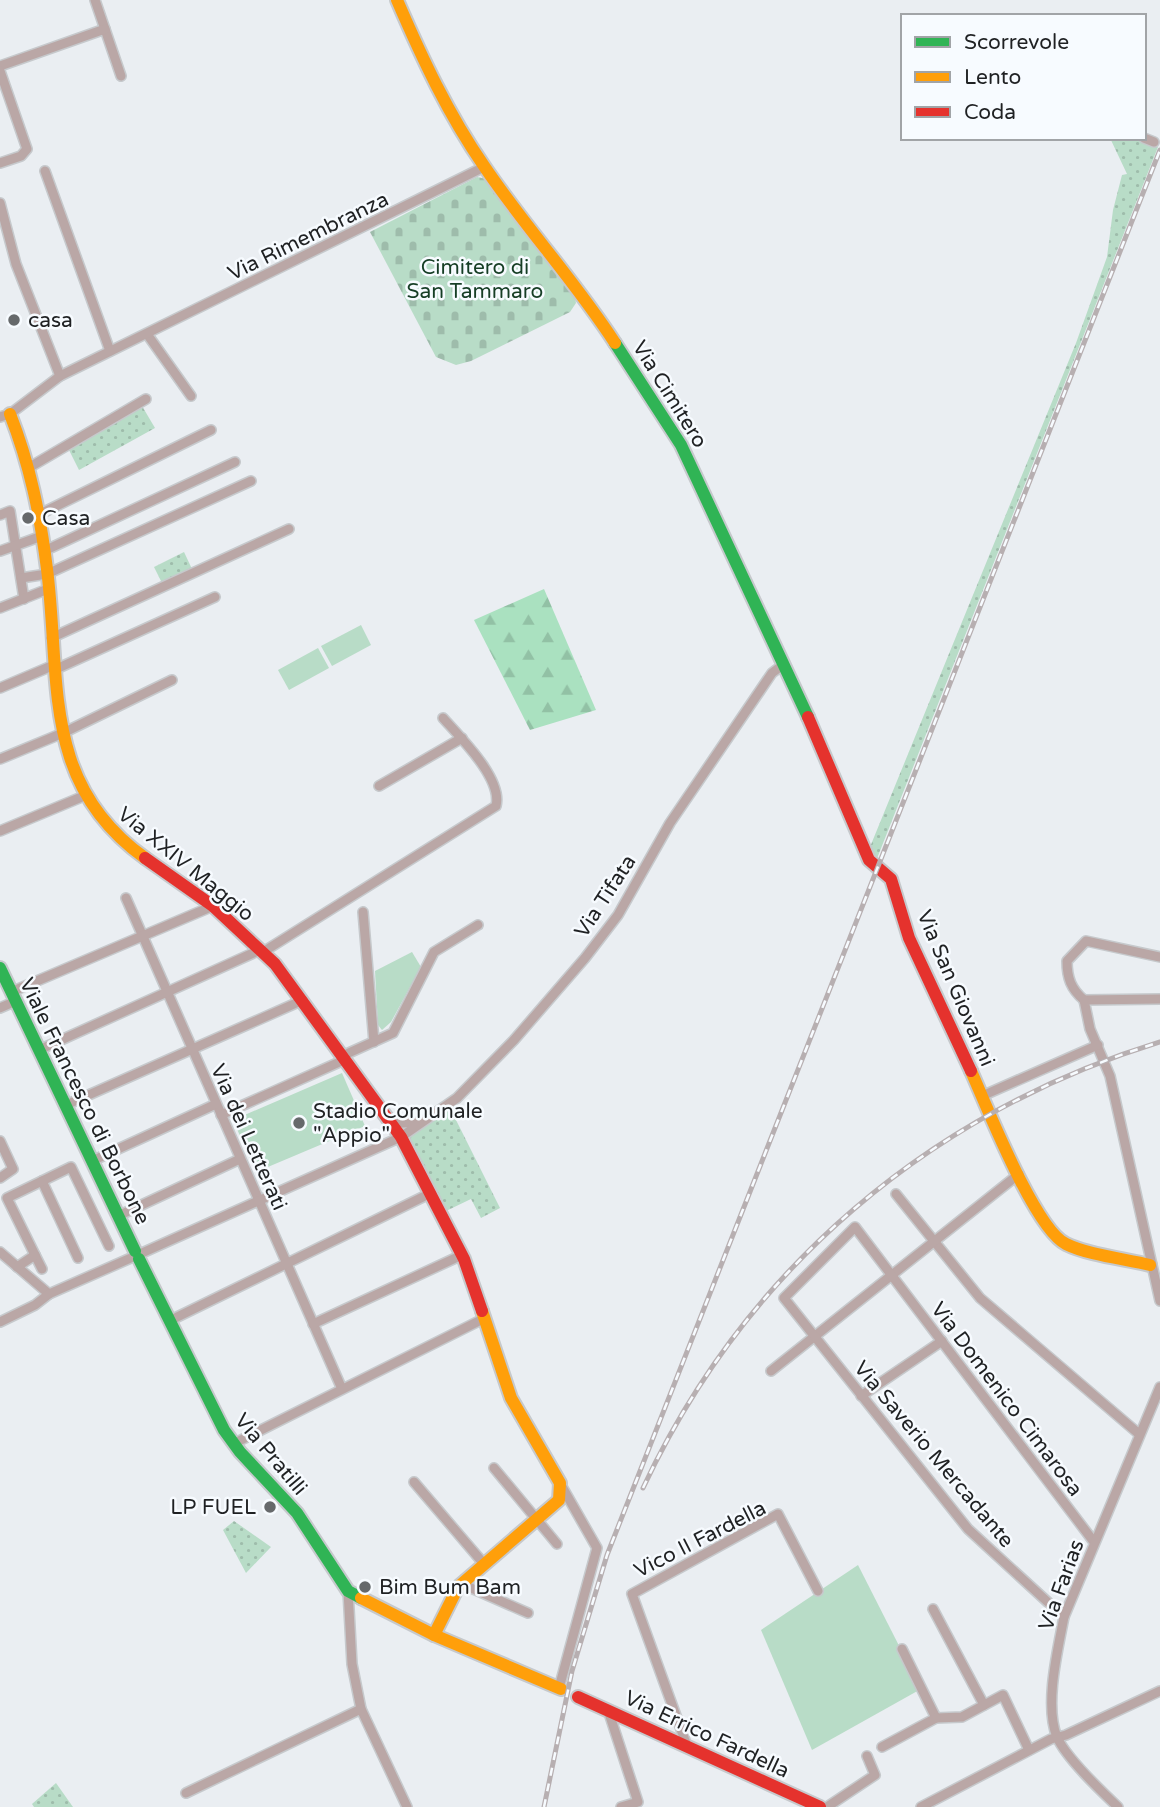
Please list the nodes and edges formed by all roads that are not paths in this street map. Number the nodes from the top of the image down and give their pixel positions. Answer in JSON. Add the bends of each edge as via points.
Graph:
{"nodes":[{"id":1,"x":95,"y":0,"type":"edge"},
{"id":2,"x":397,"y":0,"type":"edge"},
{"id":3,"x":104,"y":29,"type":"junction"},
{"id":4,"x":0,"y":69,"type":"edge"},
{"id":5,"x":121,"y":76,"type":"dead end"},
{"id":6,"x":1146,"y":139,"type":"edge"},
{"id":7,"x":1154,"y":142,"type":"dead end"},
{"id":8,"x":0,"y":163,"type":"edge"},
{"id":9,"x":484,"y":167,"type":"junction"},
{"id":10,"x":45,"y":171,"type":"dead end"},
{"id":11,"x":0,"y":203,"type":"edge"},
{"id":12,"x":147,"y":334,"type":"junction"},
{"id":13,"x":110,"y":351,"type":"junction"},
{"id":14,"x":60,"y":376,"type":"junction"},
{"id":15,"x":191,"y":396,"type":"dead end"},
{"id":16,"x":146,"y":399,"type":"dead end"},
{"id":17,"x":5,"y":416,"type":"edge"},
{"id":18,"x":211,"y":430,"type":"dead end"},
{"id":19,"x":235,"y":461,"type":"dead end"},
{"id":20,"x":30,"y":467,"type":"junction"},
{"id":21,"x":251,"y":481,"type":"dead end"},
{"id":22,"x":0,"y":515,"type":"edge"},
{"id":23,"x":38,"y":515,"type":"junction"},
{"id":24,"x":289,"y":529,"type":"dead end"},
{"id":25,"x":42,"y":536,"type":"junction"},
{"id":26,"x":15,"y":546,"type":"junction"},
{"id":27,"x":0,"y":551,"type":"edge"},
{"id":28,"x":44,"y":551,"type":"junction"},
{"id":29,"x":47,"y":574,"type":"junction"},
{"id":30,"x":20,"y":578,"type":"junction"},
{"id":31,"x":48,"y":589,"type":"junction"},
{"id":32,"x":215,"y":597,"type":"dead end"},
{"id":33,"x":24,"y":599,"type":"junction"},
{"id":34,"x":0,"y":608,"type":"edge"},
{"id":35,"x":51,"y":638,"type":"junction"},
{"id":36,"x":784,"y":664,"type":"junction"},
{"id":37,"x":54,"y":668,"type":"junction"},
{"id":38,"x":172,"y":680,"type":"dead end"},
{"id":39,"x":0,"y":688,"type":"edge"},
{"id":40,"x":443,"y":718,"type":"dead end"},
{"id":41,"x":63,"y":733,"type":"junction"},
{"id":42,"x":462,"y":738,"type":"junction"},
{"id":43,"x":0,"y":759,"type":"edge"},
{"id":44,"x":379,"y":786,"type":"dead end"},
{"id":45,"x":84,"y":796,"type":"junction"},
{"id":46,"x":0,"y":831,"type":"edge"},
{"id":47,"x":126,"y":898,"type":"dead end"},
{"id":48,"x":213,"y":906,"type":"junction"},
{"id":49,"x":363,"y":912,"type":"dead end"},
{"id":50,"x":478,"y":925,"type":"dead end"},
{"id":51,"x":142,"y":937,"type":"junction"},
{"id":52,"x":261,"y":951,"type":"junction"},
{"id":53,"x":1160,"y":957,"type":"edge"},
{"id":54,"x":0,"y":968,"type":"edge"},
{"id":55,"x":166,"y":992,"type":"junction"},
{"id":56,"x":13,"y":996,"type":"junction"},
{"id":57,"x":1160,"y":999,"type":"edge"},
{"id":58,"x":303,"y":1000,"type":"junction"},
{"id":59,"x":1084,"y":1000,"type":"junction"},
{"id":60,"x":0,"y":1008,"type":"edge"},
{"id":61,"x":374,"y":1042,"type":"junction"},
{"id":62,"x":1098,"y":1045,"type":"junction"},
{"id":63,"x":191,"y":1049,"type":"junction"},
{"id":64,"x":39,"y":1050,"type":"junction"},
{"id":65,"x":343,"y":1058,"type":"junction"},
{"id":66,"x":982,"y":1096,"type":"junction"},
{"id":67,"x":216,"y":1104,"type":"junction"},
{"id":68,"x":66,"y":1105,"type":"junction"},
{"id":69,"x":220,"y":1115,"type":"junction"},
{"id":70,"x":386,"y":1118,"type":"junction"},
{"id":71,"x":425,"y":1121,"type":"junction"},
{"id":72,"x":401,"y":1137,"type":"junction"},
{"id":73,"x":0,"y":1141,"type":"edge"},
{"id":74,"x":240,"y":1159,"type":"junction"},
{"id":75,"x":92,"y":1161,"type":"junction"},
{"id":76,"x":1018,"y":1174,"type":"junction"},
{"id":77,"x":0,"y":1178,"type":"edge"},
{"id":78,"x":42,"y":1181,"type":"junction"},
{"id":79,"x":431,"y":1193,"type":"junction"},
{"id":80,"x":896,"y":1194,"type":"dead end"},
{"id":81,"x":258,"y":1199,"type":"junction"},
{"id":82,"x":118,"y":1216,"type":"junction"},
{"id":83,"x":936,"y":1241,"type":"junction"},
{"id":84,"x":109,"y":1246,"type":"dead end"},
{"id":85,"x":0,"y":1252,"type":"edge"},
{"id":86,"x":35,"y":1255,"type":"junction"},
{"id":87,"x":137,"y":1255,"type":"junction"},
{"id":88,"x":462,"y":1255,"type":"junction"},
{"id":89,"x":78,"y":1258,"type":"dead end"},
{"id":90,"x":287,"y":1264,"type":"junction"},
{"id":91,"x":1150,"y":1265,"type":"junction"},
{"id":92,"x":17,"y":1267,"type":"junction"},
{"id":93,"x":42,"y":1269,"type":"dead end"},
{"id":94,"x":892,"y":1277,"type":"junction"},
{"id":95,"x":48,"y":1294,"type":"junction"},
{"id":96,"x":1160,"y":1301,"type":"edge"},
{"id":97,"x":169,"y":1321,"type":"junction"},
{"id":98,"x":0,"y":1322,"type":"edge"},
{"id":99,"x":487,"y":1323,"type":"junction"},
{"id":100,"x":313,"y":1324,"type":"junction"},
{"id":101,"x":813,"y":1338,"type":"junction"},
{"id":102,"x":942,"y":1341,"type":"junction"},
{"id":103,"x":771,"y":1371,"type":"dead end"},
{"id":104,"x":1160,"y":1387,"type":"edge"},
{"id":105,"x":342,"y":1389,"type":"junction"},
{"id":106,"x":861,"y":1396,"type":"junction"},
{"id":107,"x":1139,"y":1434,"type":"junction"},
{"id":108,"x":233,"y":1444,"type":"junction"},
{"id":109,"x":494,"y":1468,"type":"dead end"},
{"id":110,"x":414,"y":1482,"type":"dead end"},
{"id":111,"x":560,"y":1483,"type":"junction"},
{"id":112,"x":537,"y":1519,"type":"junction"},
{"id":113,"x":1094,"y":1542,"type":"junction"},
{"id":114,"x":557,"y":1544,"type":"dead end"},
{"id":115,"x":481,"y":1566,"type":"junction"},
{"id":116,"x":462,"y":1584,"type":"junction"},
{"id":117,"x":348,"y":1591,"type":"junction"},
{"id":118,"x":818,"y":1591,"type":"dead end"},
{"id":119,"x":481,"y":1592,"type":"junction"},
{"id":120,"x":933,"y":1609,"type":"dead end"},
{"id":121,"x":528,"y":1613,"type":"dead end"},
{"id":122,"x":1064,"y":1617,"type":"junction"},
{"id":123,"x":434,"y":1635,"type":"junction"},
{"id":124,"x":902,"y":1649,"type":"dead end"},
{"id":125,"x":560,"y":1688,"type":"joint"},
{"id":126,"x":1160,"y":1690,"type":"edge"},
{"id":127,"x":578,"y":1697,"type":"dead end"},
{"id":128,"x":984,"y":1705,"type":"junction"},
{"id":129,"x":361,"y":1709,"type":"junction"},
{"id":130,"x":608,"y":1710,"type":"junction"},
{"id":131,"x":936,"y":1718,"type":"junction"},
{"id":132,"x":1058,"y":1737,"type":"junction"},
{"id":133,"x":687,"y":1746,"type":"junction"},
{"id":134,"x":882,"y":1747,"type":"dead end"},
{"id":135,"x":1029,"y":1750,"type":"junction"},
{"id":136,"x":867,"y":1756,"type":"dead end"},
{"id":137,"x":186,"y":1793,"type":"dead end"},
{"id":138,"x":407,"y":1807,"type":"edge"},
{"id":139,"x":621,"y":1807,"type":"edge"},
{"id":140,"x":820,"y":1807,"type":"edge"},
{"id":141,"x":827,"y":1807,"type":"edge"},
{"id":142,"x":921,"y":1807,"type":"edge"},
{"id":143,"x":1118,"y":1807,"type":"edge"}],
"edges":[{"from":1,"to":3,"type":"street"},
{"from":2,"to":9,"type":"street","name":"Via Cimitero","via":[[433,84]]},
{"from":3,"to":4,"type":"street"},
{"from":3,"to":5,"type":"street"},
{"from":4,"to":8,"type":"street","via":[[27,149]]},
{"from":6,"to":7,"type":"street"},
{"from":9,"to":12,"type":"street","name":"Via Rimembranza"},
{"from":9,"to":36,"type":"street","name":"Via Cimitero","via":[[591,306],[681,445]]},
{"from":10,"to":13,"type":"street"},
{"from":11,"to":14,"type":"street","via":[[16,264]]},
{"from":12,"to":13,"type":"street","name":"Via Rimembranza"},
{"from":12,"to":15,"type":"street"},
{"from":13,"to":14,"type":"street","name":"Via Rimembranza"},
{"from":14,"to":17,"type":"street","name":"Via Rimembranza"},
{"from":16,"to":20,"type":"street"},
{"from":17,"to":20,"type":"street","name":"Via XXIV Maggio"},
{"from":18,"to":23,"type":"street"},
{"from":19,"to":28,"type":"street"},
{"from":20,"to":23,"type":"street","name":"Via XXIV Maggio"},
{"from":21,"to":29,"type":"street"},
{"from":22,"to":26,"type":"street","via":[[10,510]]},
{"from":23,"to":25,"type":"street","name":"Via XXIV Maggio"},
{"from":24,"to":35,"type":"street"},
{"from":25,"to":26,"type":"street"},
{"from":25,"to":28,"type":"street","name":"Via XXIV Maggio"},
{"from":26,"to":27,"type":"street"},
{"from":26,"to":30,"type":"street"},
{"from":28,"to":29,"type":"street","name":"Via XXIV Maggio"},
{"from":29,"to":30,"type":"street"},
{"from":29,"to":31,"type":"street","name":"Via XXIV Maggio"},
{"from":30,"to":33,"type":"street"},
{"from":31,"to":33,"type":"street"},
{"from":31,"to":35,"type":"street","name":"Via XXIV Maggio"},
{"from":32,"to":37,"type":"street"},
{"from":33,"to":34,"type":"street"},
{"from":35,"to":37,"type":"street","name":"Via XXIV Maggio"},
{"from":36,"to":66,"type":"street","name":"Via San Giovanni","via":[[869,859],[891,879],[909,938]]},
{"from":36,"to":71,"type":"street","name":"Via Tifata","via":[[772,673],[670,823],[618,915],[585,958],[457,1098]]},
{"from":37,"to":39,"type":"street"},
{"from":37,"to":41,"type":"street","name":"Via XXIV Maggio"},
{"from":38,"to":41,"type":"street"},
{"from":40,"to":42,"type":"street"},
{"from":41,"to":43,"type":"street"},
{"from":41,"to":45,"type":"street","name":"Via XXIV Maggio"},
{"from":42,"to":44,"type":"street"},
{"from":42,"to":52,"type":"street","via":[[491,781],[496,806]]},
{"from":45,"to":46,"type":"street"},
{"from":45,"to":48,"type":"street","name":"Via XXIV Maggio","via":[[124,843]]},
{"from":47,"to":51,"type":"street","name":"Via dei Letterati"},
{"from":48,"to":51,"type":"street"},
{"from":48,"to":52,"type":"street","name":"Via XXIV Maggio"},
{"from":49,"to":61,"type":"street"},
{"from":50,"to":61,"type":"street","via":[[434,952],[393,1033]]},
{"from":51,"to":55,"type":"street","name":"Via dei Letterati"},
{"from":51,"to":56,"type":"street"},
{"from":52,"to":55,"type":"street"},
{"from":52,"to":58,"type":"street","name":"Via XXIV Maggio"},
{"from":53,"to":59,"type":"street","via":[[1086,942],[1067,961],[1073,990]]},
{"from":54,"to":56,"type":"street","name":"Viale Francesco di Borbone"},
{"from":55,"to":63,"type":"street","name":"Via dei Letterati"},
{"from":55,"to":64,"type":"street"},
{"from":56,"to":60,"type":"street"},
{"from":56,"to":64,"type":"street","name":"Viale Francesco di Borbone"},
{"from":57,"to":59,"type":"street"},
{"from":58,"to":63,"type":"street"},
{"from":58,"to":65,"type":"street","name":"Via XXIV Maggio"},
{"from":59,"to":62,"type":"street"},
{"from":61,"to":65,"type":"street"},
{"from":62,"to":66,"type":"street"},
{"from":62,"to":91,"type":"street","via":[[1110,1076]]},
{"from":63,"to":67,"type":"street","name":"Via dei Letterati"},
{"from":63,"to":68,"type":"street"},
{"from":64,"to":68,"type":"street","name":"Viale Francesco di Borbone"},
{"from":65,"to":69,"type":"street"},
{"from":65,"to":70,"type":"street","name":"Via XXIV Maggio"},
{"from":66,"to":76,"type":"street","name":"Via San Giovanni"},
{"from":67,"to":69,"type":"street","name":"Via dei Letterati"},
{"from":67,"to":75,"type":"street"},
{"from":68,"to":75,"type":"street","name":"Viale Francesco di Borbone"},
{"from":69,"to":74,"type":"street","name":"Via dei Letterati"},
{"from":70,"to":71,"type":"street","via":[[403,1123]]},
{"from":70,"to":72,"type":"street","name":"Via XXIV Maggio"},
{"from":71,"to":72,"type":"street","name":"Via Tifata"},
{"from":72,"to":79,"type":"street","name":"Via XXIV Maggio"},
{"from":72,"to":81,"type":"street","name":"Via Tifata"},
{"from":73,"to":77,"type":"street","via":[[13,1169]]},
{"from":74,"to":81,"type":"street","name":"Via dei Letterati"},
{"from":74,"to":82,"type":"street"},
{"from":75,"to":82,"type":"street","name":"Viale Francesco di Borbone"},
{"from":76,"to":83,"type":"street"},
{"from":76,"to":91,"type":"street","name":"Via San Giovanni","via":[[1047,1225],[1065,1244]]},
{"from":78,"to":84,"type":"street","via":[[71,1167]]},
{"from":78,"to":86,"type":"street","via":[[7,1198]]},
{"from":78,"to":89,"type":"street"},
{"from":79,"to":88,"type":"street","name":"Via XXIV Maggio"},
{"from":79,"to":90,"type":"street"},
{"from":80,"to":83,"type":"street"},
{"from":81,"to":87,"type":"street","name":"Via Tifata"},
{"from":81,"to":90,"type":"street","name":"Via dei Letterati"},
{"from":82,"to":87,"type":"street","name":"Viale Francesco di Borbone"},
{"from":83,"to":94,"type":"street"},
{"from":83,"to":107,"type":"street","via":[[980,1298]]},
{"from":85,"to":92,"type":"street"},
{"from":86,"to":92,"type":"street"},
{"from":86,"to":93,"type":"street"},
{"from":87,"to":95,"type":"street","name":"Via Tifata"},
{"from":87,"to":97,"type":"street","name":"Via Pratilli"},
{"from":88,"to":99,"type":"street","name":"Via XXIV Maggio"},
{"from":88,"to":100,"type":"street"},
{"from":90,"to":97,"type":"street"},
{"from":90,"to":100,"type":"street","name":"Via dei Letterati"},
{"from":91,"to":96,"type":"street"},
{"from":92,"to":95,"type":"street"},
{"from":94,"to":101,"type":"street"},
{"from":94,"to":101,"type":"street","name":"Via Domenico Cimarosa","via":[[855,1227],[784,1298]]},
{"from":94,"to":102,"type":"street","name":"Via Domenico Cimarosa"},
{"from":95,"to":98,"type":"street","name":"Via Tifata"},
{"from":97,"to":108,"type":"street","name":"Via Pratilli"},
{"from":99,"to":105,"type":"street"},
{"from":99,"to":111,"type":"street","name":"Via XXIV Maggio","via":[[511,1398]]},
{"from":100,"to":105,"type":"street","name":"Via dei Letterati"},
{"from":101,"to":103,"type":"street"},
{"from":101,"to":106,"type":"street","name":"Via Saverio Mercadante"},
{"from":102,"to":106,"type":"street"},
{"from":102,"to":113,"type":"street","name":"Via Domenico Cimarosa"},
{"from":104,"to":107,"type":"street","name":"Via Farias"},
{"from":105,"to":108,"type":"street"},
{"from":106,"to":122,"type":"street","name":"Via Saverio Mercadante","via":[[977,1539]]},
{"from":107,"to":113,"type":"street","name":"Via Farias"},
{"from":108,"to":117,"type":"street","name":"Via Pratilli","via":[[297,1513]]},
{"from":109,"to":112,"type":"street"},
{"from":110,"to":115,"type":"street"},
{"from":111,"to":112,"type":"street","via":[[559,1500]]},
{"from":111,"to":125,"type":"street","via":[[597,1548]]},
{"from":112,"to":114,"type":"street"},
{"from":112,"to":115,"type":"street"},
{"from":113,"to":122,"type":"street","name":"Via Farias"},
{"from":115,"to":116,"type":"street"},
{"from":115,"to":119,"type":"street"},
{"from":116,"to":119,"type":"street"},
{"from":116,"to":123,"type":"street"},
{"from":117,"to":123,"type":"street"},
{"from":117,"to":129,"type":"street","via":[[352,1664]]},
{"from":118,"to":133,"type":"street","name":"Vico II Fardella","via":[[778,1514],[632,1594]]},
{"from":119,"to":121,"type":"street"},
{"from":120,"to":128,"type":"street"},
{"from":122,"to":132,"type":"street","name":"Via Farias","via":[[1054,1680]]},
{"from":123,"to":125,"type":"street"},
{"from":124,"to":131,"type":"street"},
{"from":126,"to":132,"type":"street"},
{"from":127,"to":130,"type":"street","name":"Via Errico Fardella"},
{"from":128,"to":131,"type":"street","via":[[962,1717]]},
{"from":128,"to":135,"type":"street","via":[[1003,1695]]},
{"from":129,"to":137,"type":"street"},
{"from":129,"to":138,"type":"street"},
{"from":130,"to":133,"type":"street","name":"Via Errico Fardella"},
{"from":130,"to":139,"type":"street","via":[[638,1802]]},
{"from":131,"to":134,"type":"street"},
{"from":132,"to":135,"type":"street"},
{"from":132,"to":143,"type":"street"},
{"from":133,"to":140,"type":"street","name":"Via Errico Fardella"},
{"from":135,"to":142,"type":"street"},
{"from":136,"to":141,"type":"street","via":[[875,1775]]}]}
